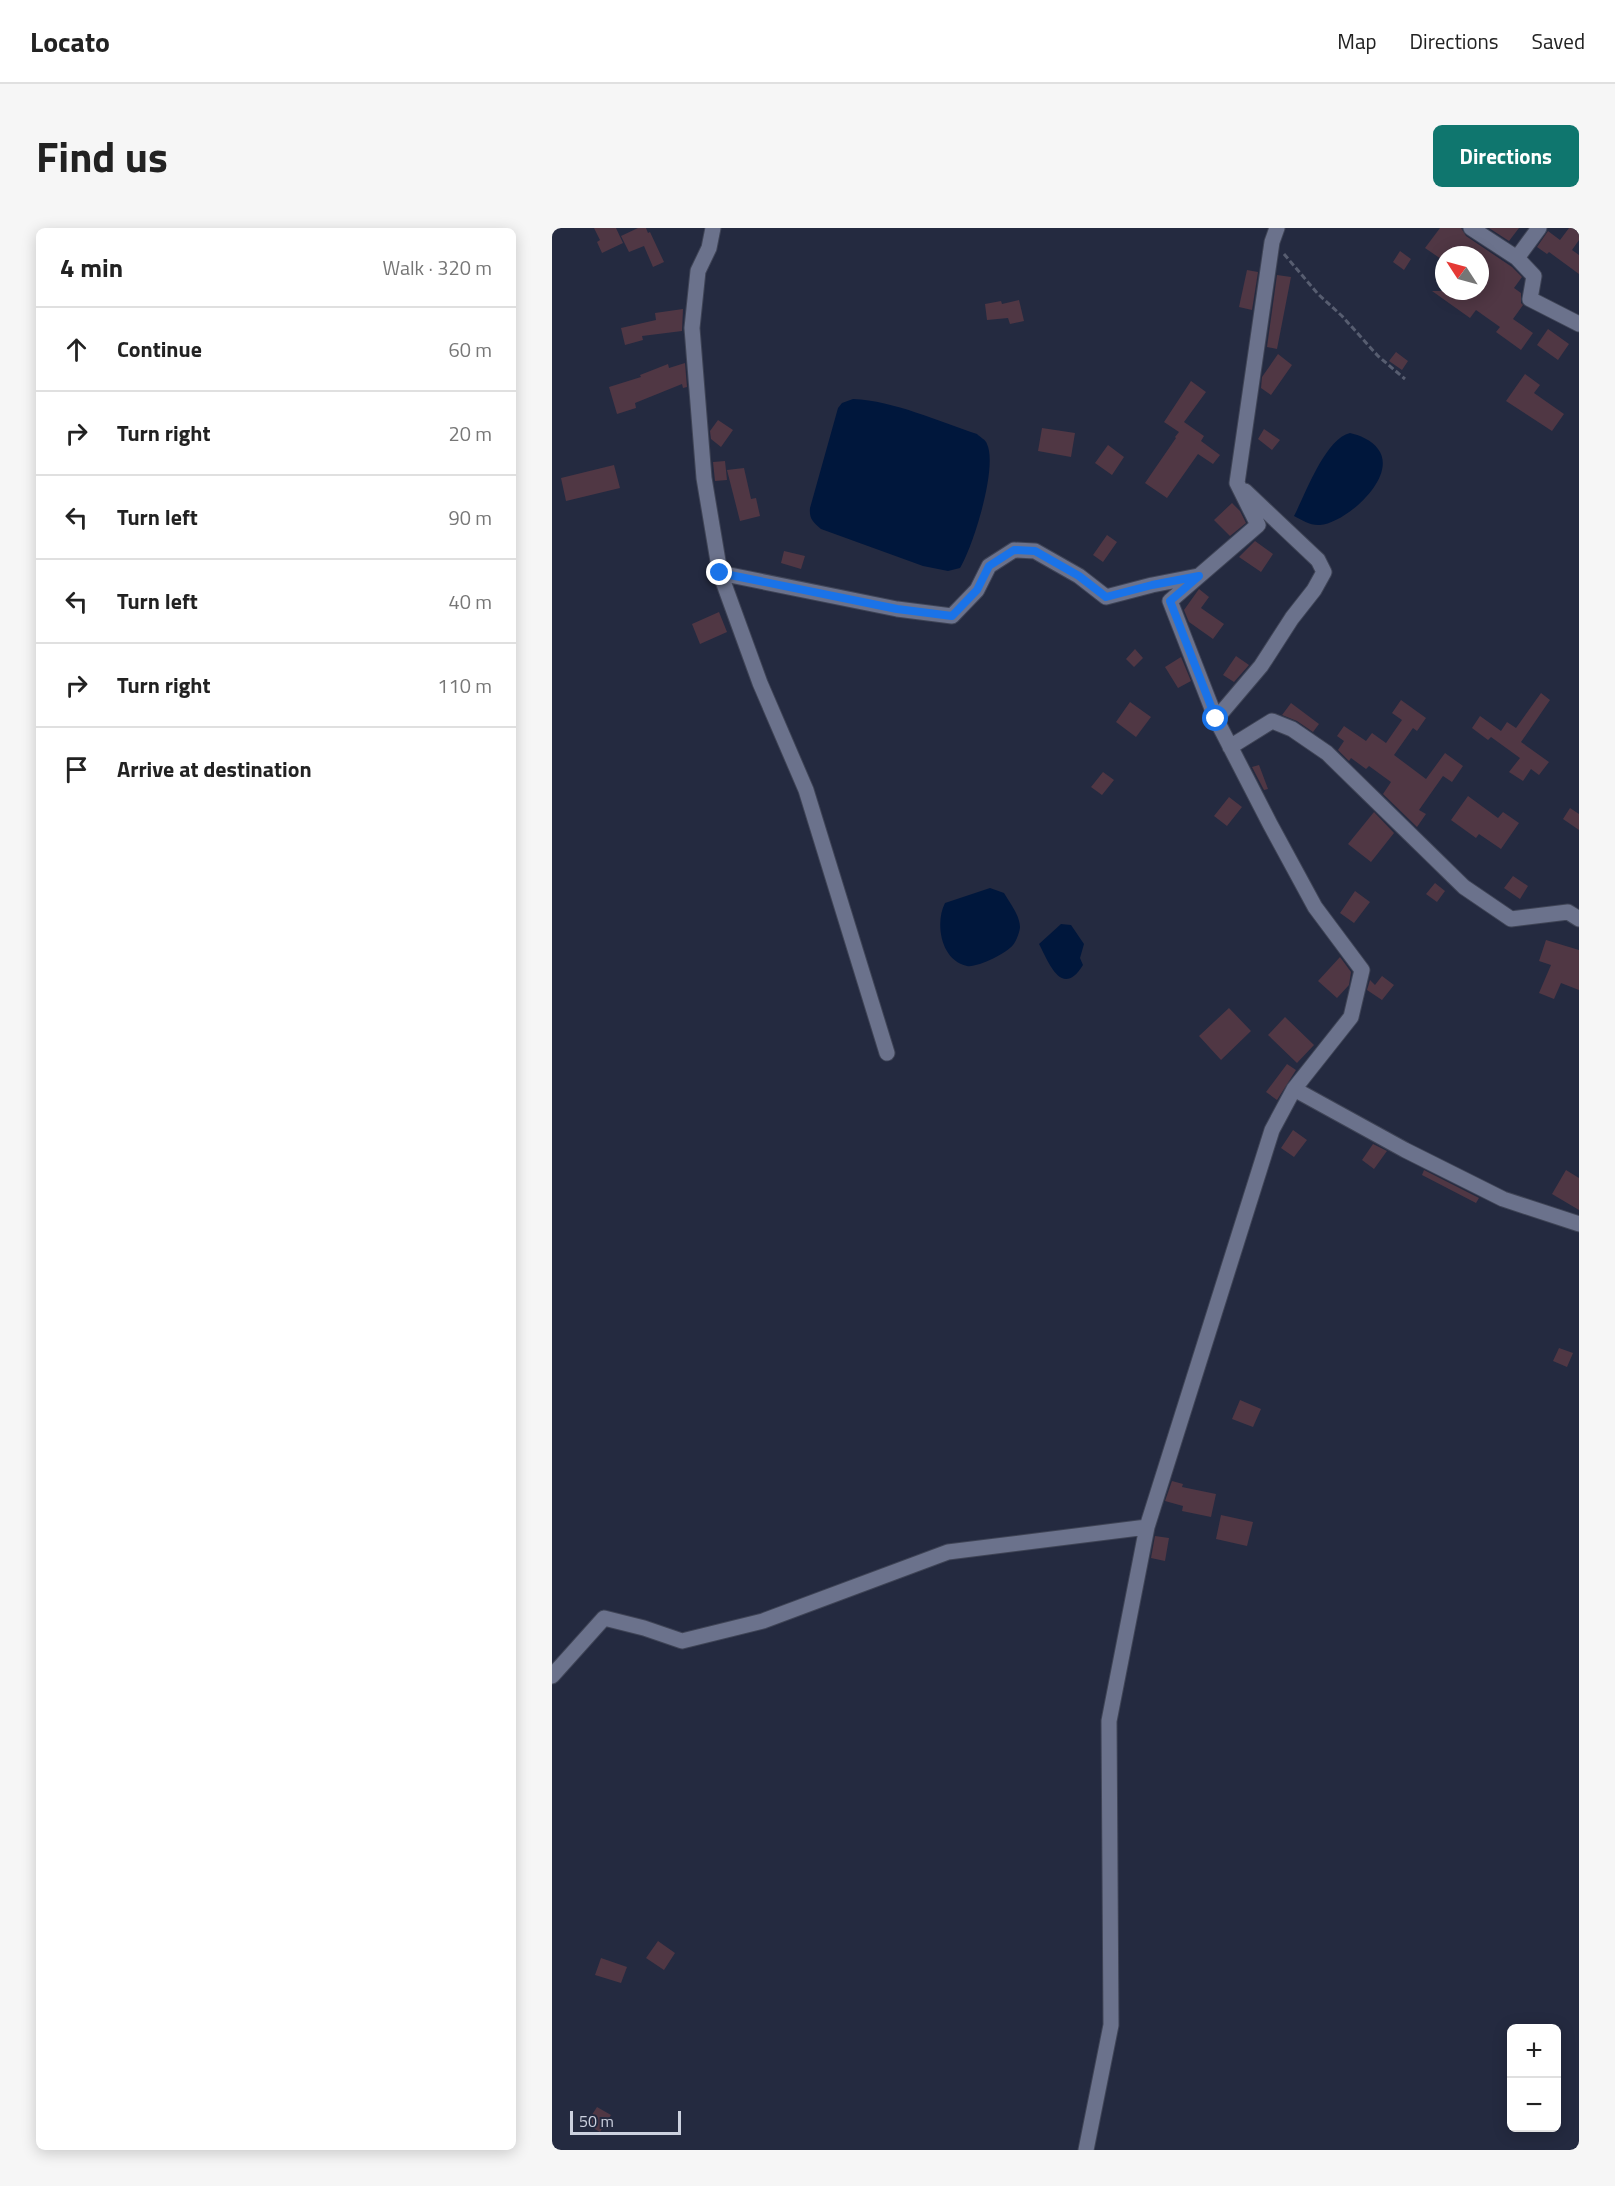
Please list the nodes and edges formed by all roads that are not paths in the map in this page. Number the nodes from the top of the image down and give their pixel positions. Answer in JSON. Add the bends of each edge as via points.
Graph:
{"nodes":[{"id":1,"x":713,"y":228,"type":"edge"},
{"id":2,"x":1471,"y":228,"type":"edge"},
{"id":3,"x":1539,"y":228,"type":"edge"},
{"id":4,"x":1275,"y":235,"type":"edge"},
{"id":5,"x":1516,"y":258,"type":"junction"},
{"id":6,"x":1579,"y":324,"type":"edge"},
{"id":7,"x":1237,"y":483,"type":"junction"},
{"id":8,"x":720,"y":573,"type":"junction"},
{"id":9,"x":1199,"y":576,"type":"junction"},
{"id":10,"x":1216,"y":719,"type":"junction"},
{"id":11,"x":1230,"y":747,"type":"junction"},
{"id":12,"x":1579,"y":919,"type":"edge"},
{"id":13,"x":886,"y":1053,"type":"dead end"},
{"id":14,"x":1294,"y":1089,"type":"junction"},
{"id":15,"x":1579,"y":1224,"type":"edge"},
{"id":16,"x":1147,"y":1527,"type":"junction"},
{"id":17,"x":552,"y":1676,"type":"edge"},
{"id":18,"x":1086,"y":2150,"type":"edge"}],
"edges":[{"from":1,"to":8,"type":"street","via":[[698,271],[692,328],[704,478]]},
{"from":2,"to":5,"type":"street"},
{"from":3,"to":5,"type":"street"},
{"from":4,"to":7,"type":"street"},
{"from":5,"to":6,"type":"street","via":[[1534,276],[1530,299]]},
{"from":7,"to":9,"type":"street","via":[[1258,525]]},
{"from":7,"to":10,"type":"street","via":[[1318,560],[1324,572],[1261,666]]},
{"from":8,"to":9,"type":"street","via":[[897,609],[952,616],[977,590],[989,566],[1014,550],[1035,551],[1106,597]]},
{"from":8,"to":13,"type":"street","via":[[760,683],[806,790]]},
{"from":9,"to":10,"type":"street","via":[[1170,601]]},
{"from":10,"to":11,"type":"street"},
{"from":11,"to":12,"type":"street","via":[[1272,721],[1292,729],[1327,753],[1464,887],[1510,919],[1568,912]]},
{"from":11,"to":14,"type":"street","via":[[1315,908],[1362,970],[1351,1017]]},
{"from":14,"to":15,"type":"street","via":[[1503,1198]]},
{"from":14,"to":16,"type":"street","via":[[1272,1130]]},
{"from":16,"to":17,"type":"street","via":[[948,1552],[763,1621],[682,1641],[604,1618]]},
{"from":16,"to":18,"type":"street","via":[[1109,1721],[1112,2025]]}]}
